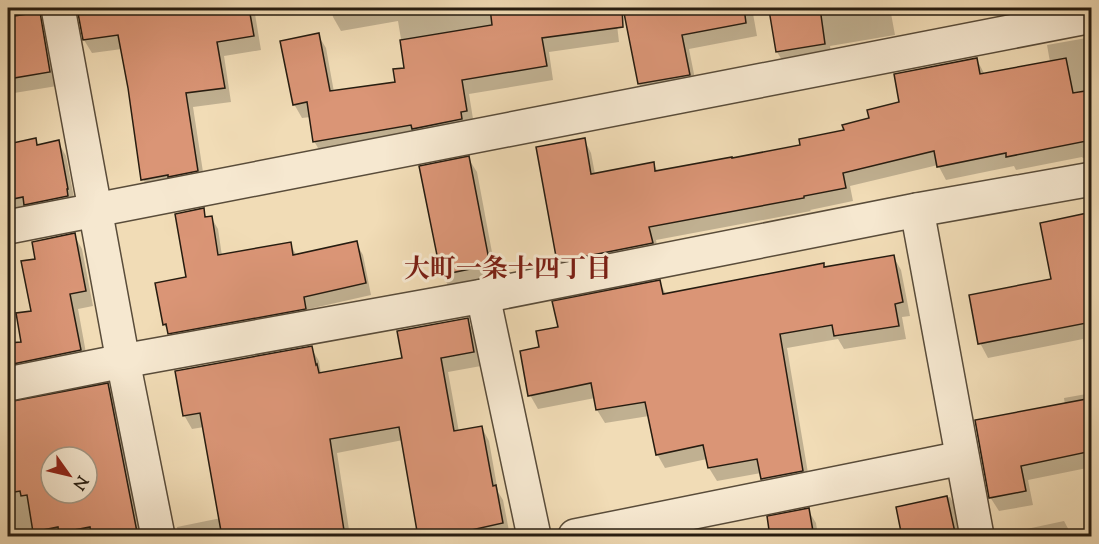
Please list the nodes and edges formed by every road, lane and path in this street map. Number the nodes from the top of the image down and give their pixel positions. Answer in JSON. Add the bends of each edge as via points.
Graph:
{"nodes":[{"id":1,"x":58,"y":8,"type":"edge"},
{"id":2,"x":1092,"y":16,"type":"edge"},
{"id":3,"x":1092,"y":179,"type":"edge"},
{"id":4,"x":95,"y":210,"type":"junction"},
{"id":5,"x":918,"y":210,"type":"junction"},
{"id":6,"x":8,"y":227,"type":"edge"},
{"id":7,"x":483,"y":296,"type":"junction"},
{"id":8,"x":123,"y":361,"type":"junction"},
{"id":9,"x":8,"y":384,"type":"edge"},
{"id":10,"x":962,"y":458,"type":"junction"},
{"id":11,"x":158,"y":537,"type":"edge"},
{"id":12,"x":534,"y":537,"type":"edge"},
{"id":13,"x":574,"y":537,"type":"edge"},
{"id":14,"x":976,"y":537,"type":"edge"}],
"edges":[{"from":1,"to":4,"type":"street"},
{"from":2,"to":4,"type":"street"},
{"from":3,"to":5,"type":"street"},
{"from":4,"to":6,"type":"street"},
{"from":4,"to":8,"type":"street"},
{"from":5,"to":7,"type":"street"},
{"from":5,"to":10,"type":"street"},
{"from":7,"to":8,"type":"street"},
{"from":7,"to":12,"type":"street"},
{"from":8,"to":9,"type":"street"},
{"from":8,"to":11,"type":"street"},
{"from":10,"to":13,"type":"street"},
{"from":10,"to":14,"type":"street"}]}
